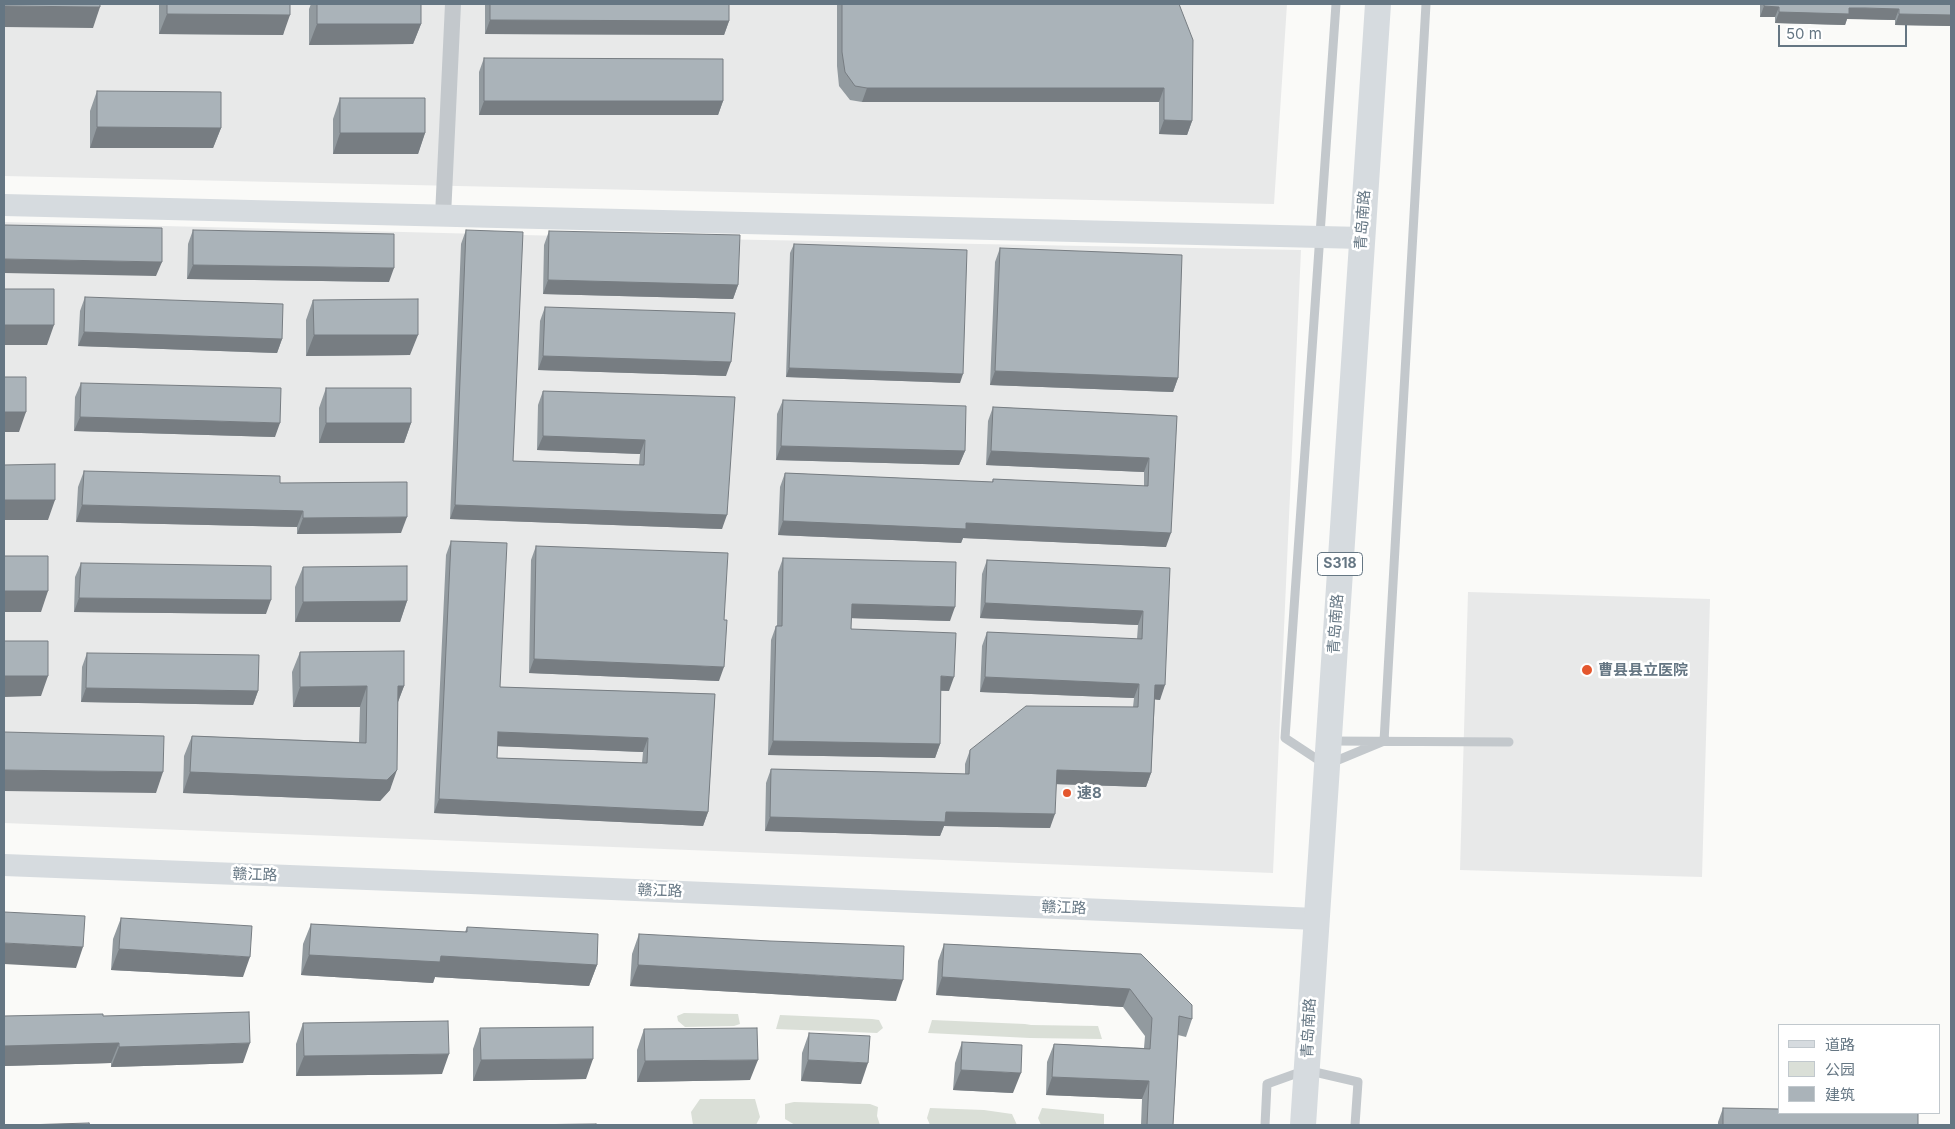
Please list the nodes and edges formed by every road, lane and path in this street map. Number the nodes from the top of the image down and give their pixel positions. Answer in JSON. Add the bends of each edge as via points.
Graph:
{"nodes":[{"id":1,"x":453,"y":4,"type":"edge"},
{"id":2,"x":1336,"y":4,"type":"edge"},
{"id":3,"x":1378,"y":4,"type":"edge"},
{"id":4,"x":1426,"y":4,"type":"edge"},
{"id":5,"x":4,"y":205,"type":"edge"},
{"id":6,"x":443,"y":216,"type":"junction"},
{"id":7,"x":1319,"y":237,"type":"junction"},
{"id":8,"x":1362,"y":238,"type":"junction"},
{"id":9,"x":1384,"y":741,"type":"junction"},
{"id":10,"x":1510,"y":742,"type":"dead end"},
{"id":11,"x":1327,"y":753,"type":"junction"},
{"id":12,"x":4,"y":865,"type":"edge"},
{"id":13,"x":1316,"y":919,"type":"junction"},
{"id":14,"x":1306,"y":1070,"type":"junction"},
{"id":15,"x":1265,"y":1125,"type":"edge"},
{"id":16,"x":1303,"y":1125,"type":"edge"},
{"id":17,"x":1355,"y":1125,"type":"edge"}],
"edges":[{"from":1,"to":6,"type":"street"},
{"from":2,"to":7,"type":"lane"},
{"from":3,"to":8,"type":"main road","name":"青岛南路","number":"S318"},
{"from":4,"to":9,"type":"lane"},
{"from":5,"to":6,"type":"street"},
{"from":6,"to":7,"type":"street"},
{"from":7,"to":8,"type":"street"},
{"from":7,"to":11,"type":"lane","via":[[1285,738]]},
{"from":8,"to":11,"type":"main road","name":"青岛南路","number":"S318"},
{"from":9,"to":10,"type":"lane"},
{"from":9,"to":11,"type":"lane"},
{"from":9,"to":11,"type":"lane"},
{"from":11,"to":13,"type":"main road","name":"青岛南路","number":"S318"},
{"from":12,"to":13,"type":"street","name":"赣江路"},
{"from":13,"to":14,"type":"main road","name":"青岛南路","number":"S318"},
{"from":14,"to":15,"type":"lane","via":[[1267,1084]]},
{"from":14,"to":16,"type":"main road","name":"青岛南路","number":"S318"},
{"from":14,"to":17,"type":"lane","via":[[1358,1082]]}]}
